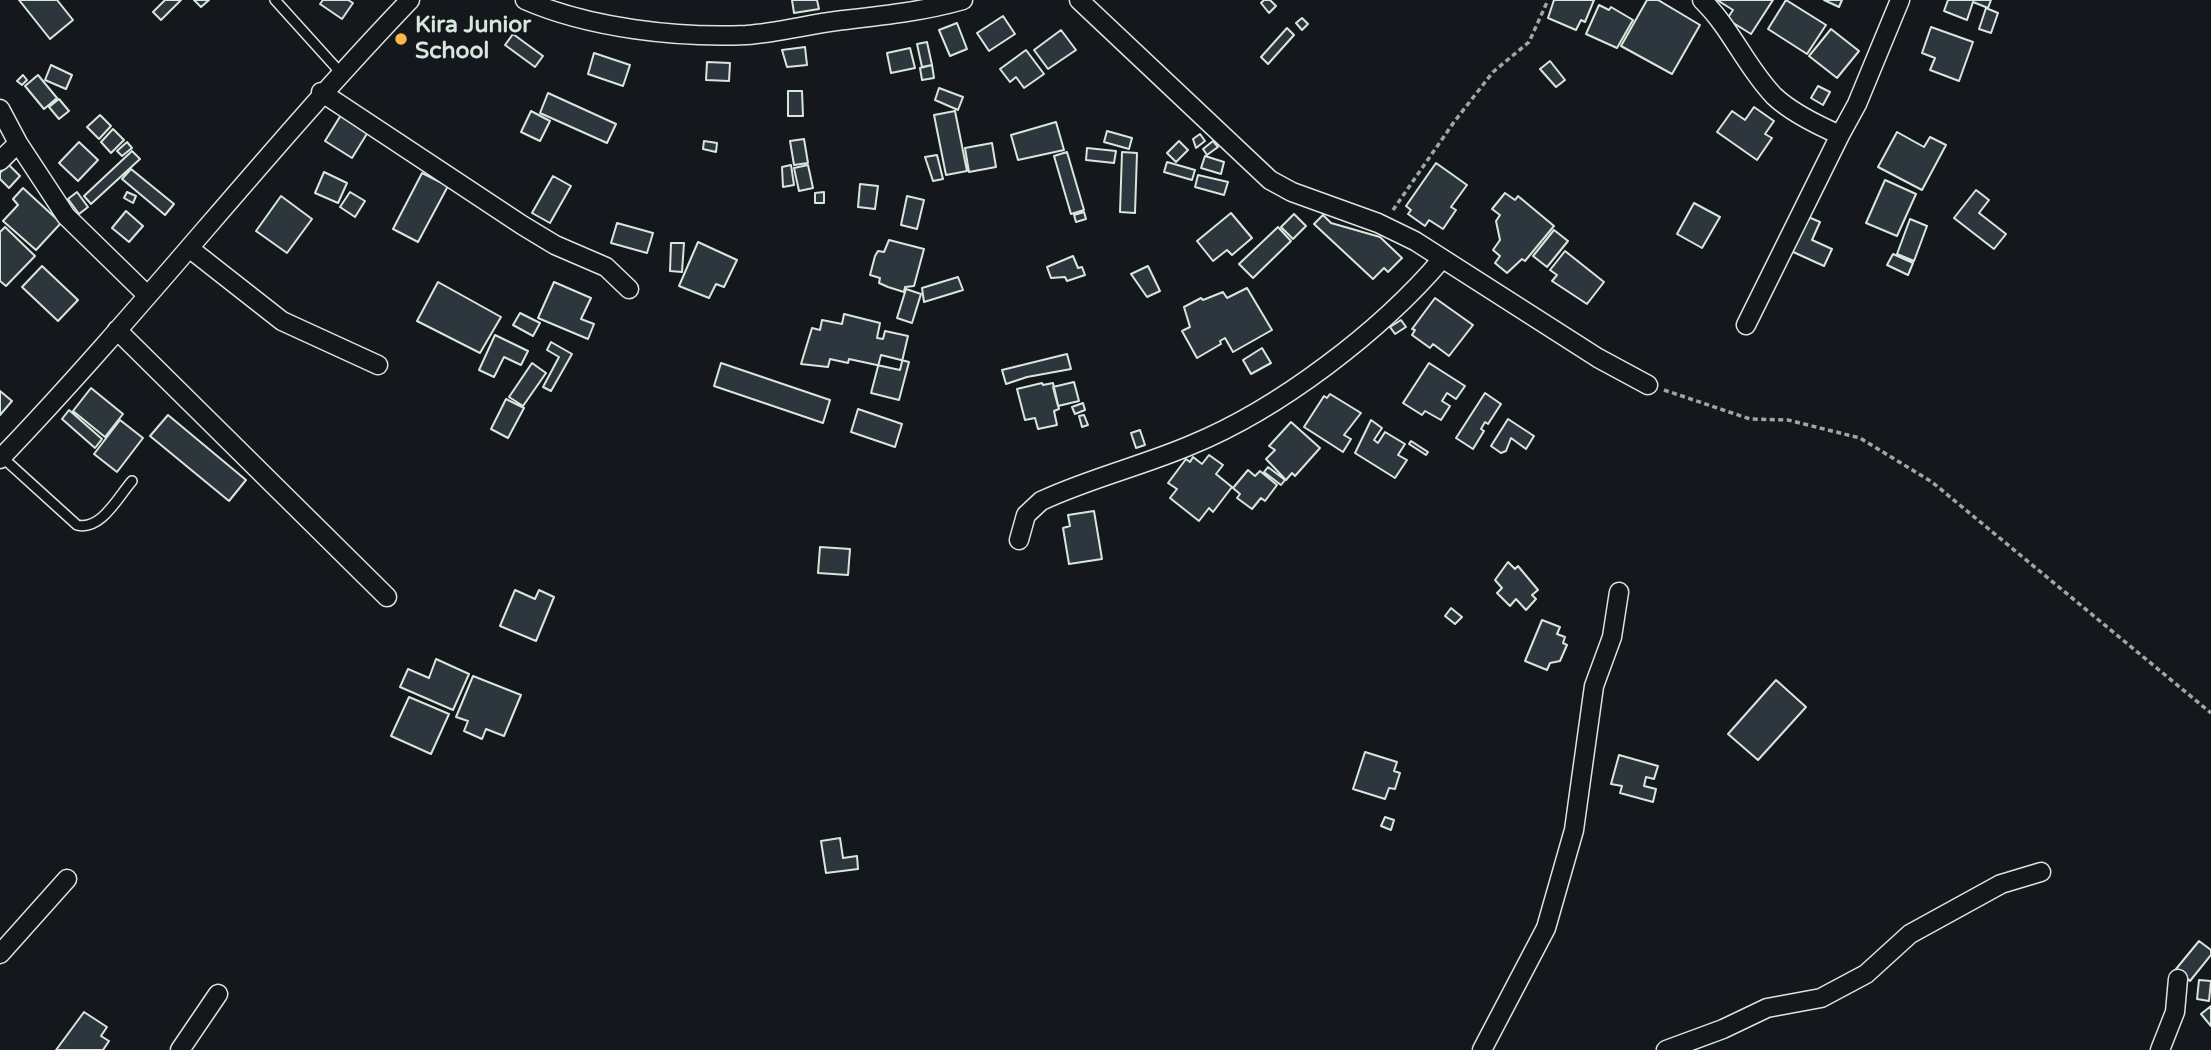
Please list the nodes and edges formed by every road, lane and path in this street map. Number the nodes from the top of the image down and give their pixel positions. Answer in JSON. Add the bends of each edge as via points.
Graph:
{"nodes":[{"id":1,"x":275,"y":0,"type":"edge"},
{"id":2,"x":410,"y":0,"type":"edge"},
{"id":3,"x":525,"y":0,"type":"edge"},
{"id":4,"x":963,"y":0,"type":"edge"},
{"id":5,"x":1079,"y":0,"type":"edge"},
{"id":6,"x":1548,"y":0,"type":"edge"},
{"id":7,"x":1702,"y":0,"type":"edge"},
{"id":8,"x":1900,"y":0,"type":"edge"},
{"id":9,"x":340,"y":72,"type":"junction"},
{"id":10,"x":321,"y":92,"type":"junction"},
{"id":11,"x":0,"y":109,"type":"edge"},
{"id":12,"x":1840,"y":135,"type":"junction"},
{"id":13,"x":18,"y":143,"type":"junction"},
{"id":14,"x":0,"y":161,"type":"edge"},
{"id":15,"x":1378,"y":223,"type":"junction"},
{"id":16,"x":189,"y":248,"type":"junction"},
{"id":17,"x":1442,"y":259,"type":"junction"},
{"id":18,"x":629,"y":289,"type":"dead end"},
{"id":19,"x":147,"y":295,"type":"junction"},
{"id":20,"x":1746,"y":325,"type":"dead end"},
{"id":21,"x":117,"y":330,"type":"junction"},
{"id":22,"x":378,"y":365,"type":"dead end"},
{"id":23,"x":1648,"y":385,"type":"joint"},
{"id":24,"x":1,"y":458,"type":"edge"},
{"id":25,"x":132,"y":481,"type":"dead end"},
{"id":26,"x":1019,"y":540,"type":"dead end"},
{"id":27,"x":1619,"y":592,"type":"dead end"},
{"id":28,"x":387,"y":597,"type":"dead end"},
{"id":29,"x":2211,"y":713,"type":"edge"},
{"id":30,"x":2040,"y":872,"type":"dead end"},
{"id":31,"x":67,"y":879,"type":"dead end"},
{"id":32,"x":0,"y":954,"type":"edge"},
{"id":33,"x":2178,"y":979,"type":"dead end"},
{"id":34,"x":218,"y":994,"type":"dead end"},
{"id":35,"x":180,"y":1050,"type":"edge"},
{"id":36,"x":1482,"y":1050,"type":"edge"},
{"id":37,"x":1666,"y":1050,"type":"edge"},
{"id":38,"x":2160,"y":1050,"type":"edge"}],
"edges":[{"from":1,"to":9,"type":"lane"},
{"from":2,"to":9,"type":"street"},
{"from":3,"to":4,"type":"street","via":[[636,30],[709,35],[748,35],[931,9]]},
{"from":5,"to":15,"type":"street","via":[[1255,168],[1292,192]]},
{"from":6,"to":15,"type":"path","via":[[1528,42],[1493,72],[1412,186]]},
{"from":7,"to":12,"type":"street","via":[[1774,95],[1795,112]]},
{"from":8,"to":12,"type":"street"},
{"from":9,"to":10,"type":"street"},
{"from":10,"to":16,"type":"street"},
{"from":10,"to":18,"type":"street","via":[[522,225],[606,267]]},
{"from":11,"to":13,"type":"street"},
{"from":12,"to":20,"type":"street"},
{"from":13,"to":14,"type":"street"},
{"from":13,"to":19,"type":"street","via":[[66,216]]},
{"from":15,"to":17,"type":"street"},
{"from":16,"to":19,"type":"street"},
{"from":16,"to":22,"type":"street","via":[[282,321]]},
{"from":17,"to":23,"type":"street"},
{"from":17,"to":26,"type":"street","via":[[1398,307],[1292,389],[1192,445],[1041,501],[1026,515]]},
{"from":19,"to":21,"type":"street"},
{"from":21,"to":24,"type":"street"},
{"from":21,"to":28,"type":"street"},
{"from":23,"to":29,"type":"path","via":[[1751,419],[1788,420],[1860,438],[1932,482]]},
{"from":24,"to":25,"type":"lane","via":[[76,525],[85,527],[95,525]]},
{"from":27,"to":36,"type":"street","via":[[1612,637],[1594,686],[1574,830],[1546,928]]},
{"from":30,"to":37,"type":"street","via":[[2001,884],[1910,934],[1866,974],[1821,998],[1767,1008]]},
{"from":31,"to":32,"type":"street"},
{"from":33,"to":38,"type":"street","via":[[2175,1012]]},
{"from":34,"to":35,"type":"street"}]}
